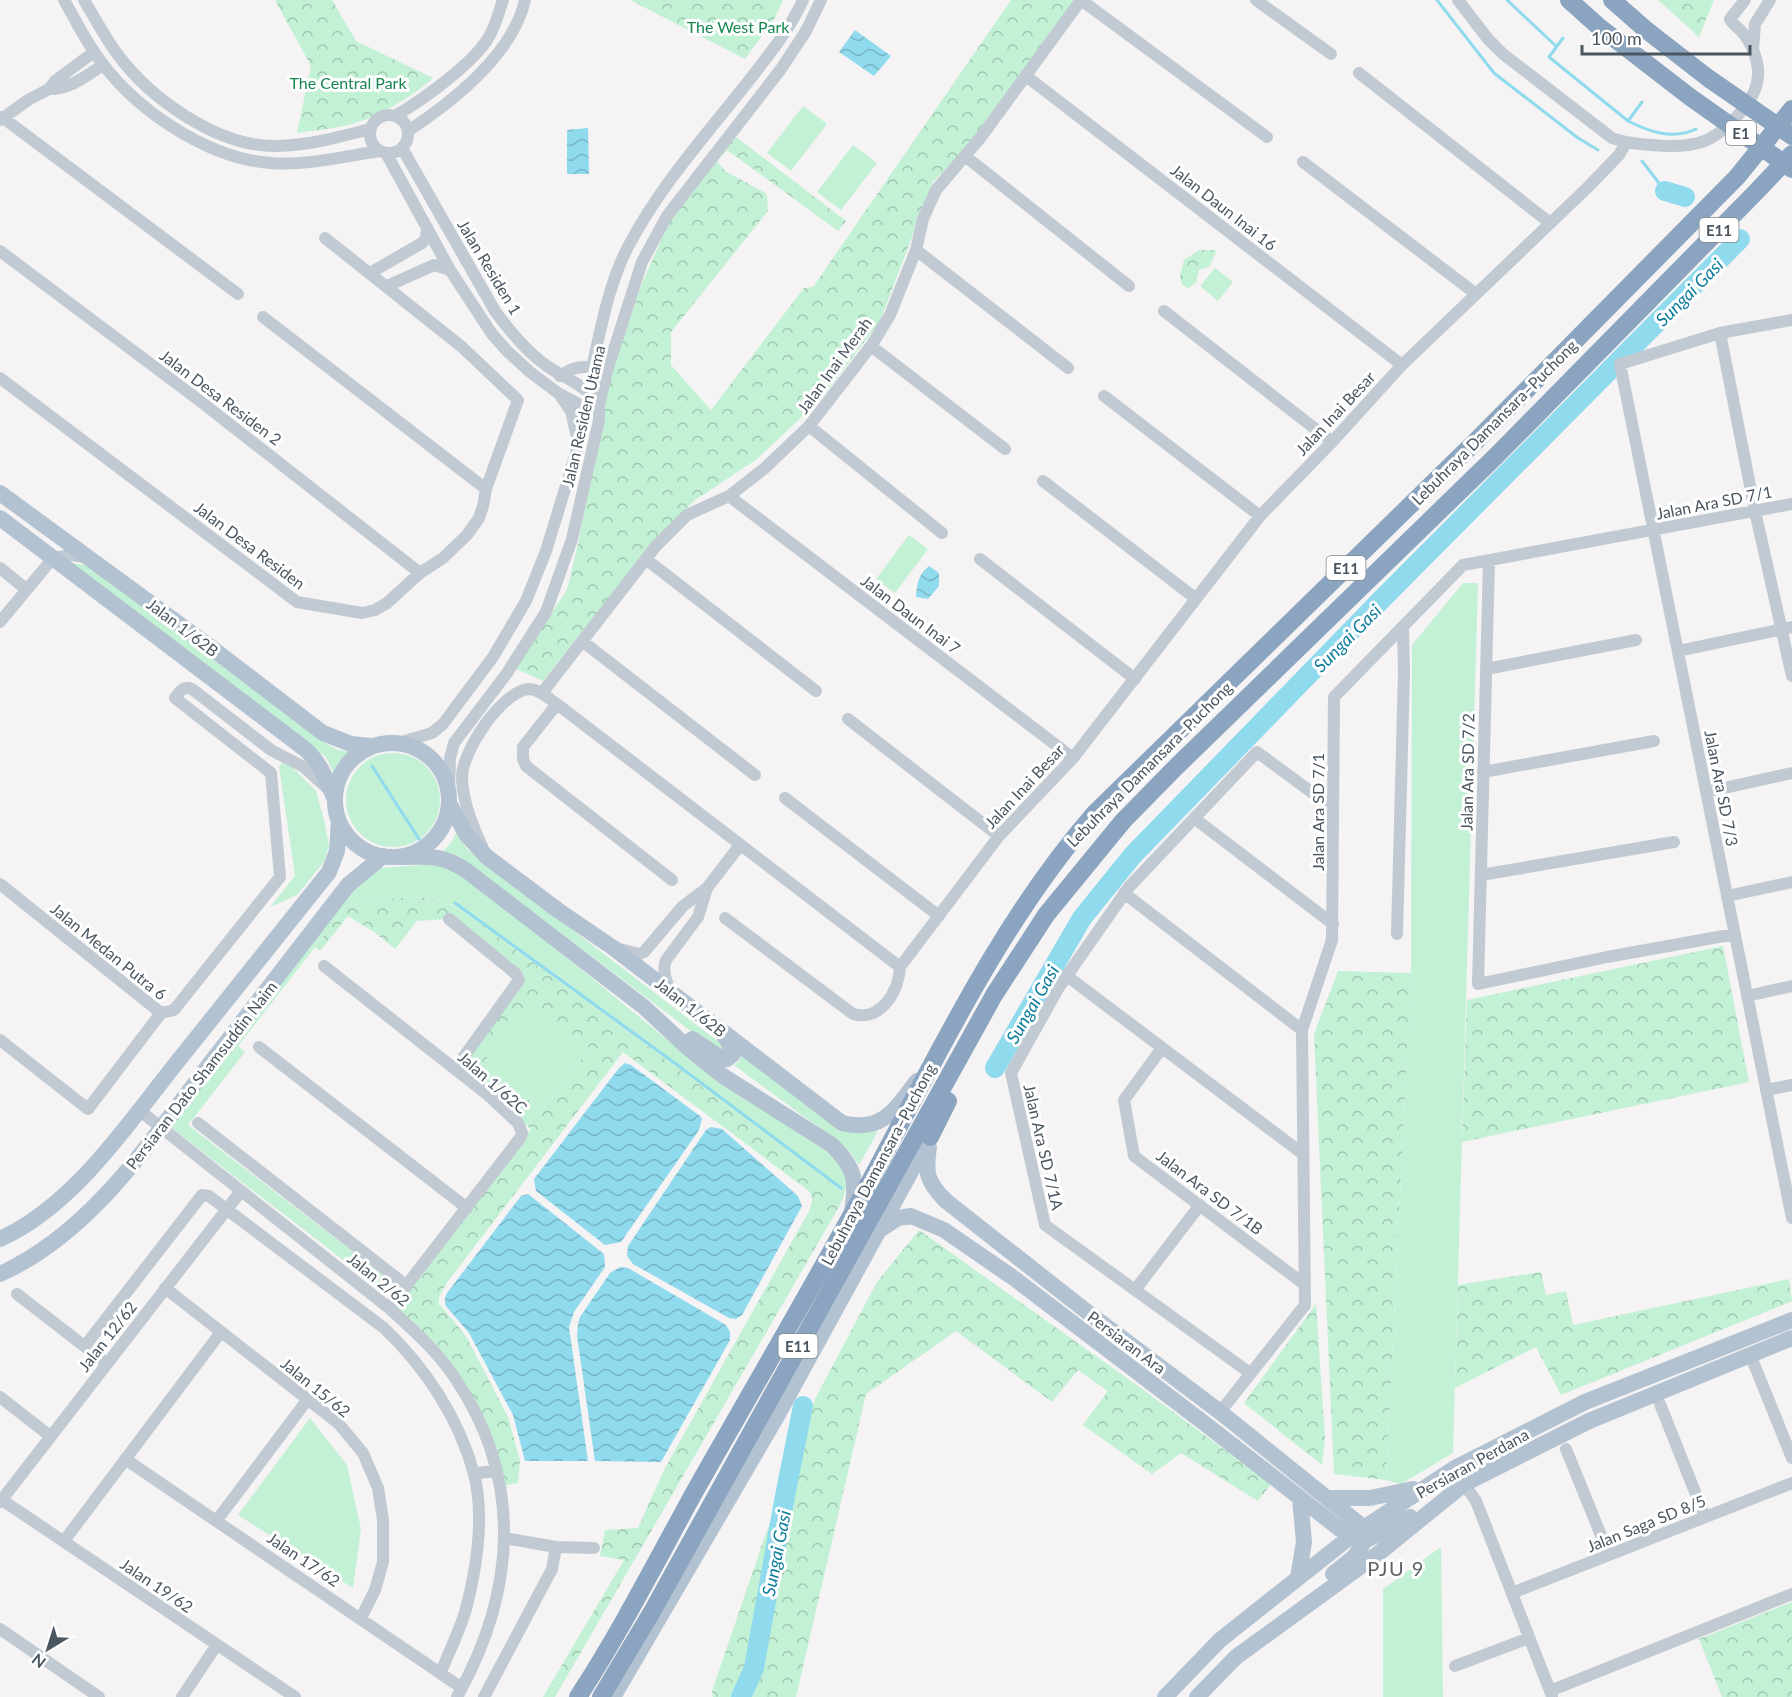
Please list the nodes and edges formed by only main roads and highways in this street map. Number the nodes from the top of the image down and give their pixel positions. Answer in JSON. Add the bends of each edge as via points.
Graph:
{"nodes":[{"id":1,"x":1569,"y":0,"type":"edge"},
{"id":2,"x":1612,"y":0,"type":"edge"},
{"id":3,"x":1792,"y":109,"type":"edge"},
{"id":4,"x":1792,"y":136,"type":"edge"},
{"id":5,"x":1792,"y":154,"type":"edge"},
{"id":6,"x":1792,"y":170,"type":"edge"},
{"id":7,"x":0,"y":493,"type":"edge"},
{"id":8,"x":0,"y":518,"type":"edge"},
{"id":9,"x":371,"y":747,"type":"junction"},
{"id":10,"x":334,"y":797,"type":"junction"},
{"id":11,"x":449,"y":798,"type":"junction"},
{"id":12,"x":339,"y":821,"type":"junction"},
{"id":13,"x":383,"y":856,"type":"junction"},
{"id":14,"x":400,"y":857,"type":"junction"},
{"id":15,"x":994,"y":994,"type":"junction"},
{"id":16,"x":644,"y":1007,"type":"junction"},
{"id":17,"x":718,"y":1028,"type":"junction"},
{"id":18,"x":938,"y":1054,"type":"junction"},
{"id":19,"x":930,"y":1137,"type":"junction"},
{"id":20,"x":852,"y":1214,"type":"junction"},
{"id":21,"x":880,"y":1229,"type":"junction"},
{"id":22,"x":0,"y":1239,"type":"edge"},
{"id":23,"x":0,"y":1274,"type":"edge"},
{"id":24,"x":1086,"y":1311,"type":"junction"},
{"id":25,"x":1792,"y":1320,"type":"edge"},
{"id":26,"x":1075,"y":1325,"type":"junction"},
{"id":27,"x":1792,"y":1327,"type":"edge"},
{"id":28,"x":1792,"y":1338,"type":"edge"},
{"id":29,"x":1749,"y":1361,"type":"junction"},
{"id":30,"x":1464,"y":1484,"type":"junction"},
{"id":31,"x":1429,"y":1485,"type":"junction"},
{"id":32,"x":1300,"y":1498,"type":"junction"},
{"id":33,"x":1329,"y":1498,"type":"junction"},
{"id":34,"x":1359,"y":1535,"type":"junction"},
{"id":35,"x":1298,"y":1578,"type":"junction"},
{"id":36,"x":1261,"y":1638,"type":"junction"},
{"id":37,"x":578,"y":1697,"type":"edge"},
{"id":38,"x":601,"y":1697,"type":"edge"},
{"id":39,"x":613,"y":1697,"type":"edge"},
{"id":40,"x":1166,"y":1697,"type":"edge"},
{"id":41,"x":1197,"y":1697,"type":"edge"}],
"edges":[{"from":1,"to":6,"type":"highway","number":"E1","via":[[1690,97]]},
{"from":2,"to":4,"type":"highway","number":"E1","via":[[1708,78]]},
{"from":3,"to":18,"type":"highway","name":"Lebuhraya Damansara–Puchong","number":"E11","via":[[1737,177],[1476,441],[1095,813],[1041,880]]},
{"from":5,"to":15,"type":"highway","name":"Lebuhraya Damansara–Puchong","number":"E11","via":[[1495,457],[1123,821],[1072,880]]},
{"from":7,"to":9,"type":"main road","name":"Jalan 1/62B","via":[[322,733]]},
{"from":8,"to":10,"type":"main road","name":"Jalan 1/62B","via":[[305,749],[323,772]]},
{"from":9,"to":10,"type":"main road","via":[[344,768]]},
{"from":9,"to":11,"type":"main road","via":[[398,743],[426,754],[445,778]]},
{"from":10,"to":12,"type":"main road"},
{"from":11,"to":14,"type":"main road","via":[[445,824],[434,840],[419,851]]},
{"from":11,"to":17,"type":"main road","name":"Jalan 1/62B","via":[[466,834],[487,857]]},
{"from":12,"to":13,"type":"main road","via":[[350,838],[365,850]]},
{"from":12,"to":22,"type":"main road","name":"Persiaran Dato Shamsuddin Naim","via":[[338,851],[329,873],[108,1149],[34,1221]]},
{"from":13,"to":14,"type":"main road"},
{"from":13,"to":23,"type":"main road","name":"Persiaran Dato Shamsuddin Naim","via":[[348,885],[161,1128],[95,1206],[51,1245]]},
{"from":14,"to":16,"type":"main road","name":"Jalan 1/62B","via":[[434,856],[460,866]]},
{"from":15,"to":19,"type":"highway"},
{"from":15,"to":38,"type":"highway","number":"E11"},
{"from":16,"to":17,"type":"main road","via":[[727,1059],[733,1049]]},
{"from":16,"to":20,"type":"main road","name":"Jalan 1/62B","via":[[723,1076],[832,1145],[847,1160],[853,1175]]},
{"from":17,"to":18,"type":"main road","name":"Jalan 1/62B","via":[[842,1123],[859,1127],[872,1125],[888,1114]]},
{"from":18,"to":20,"type":"highway","name":"Lebuhraya Damansara–Puchong","number":"E11"},
{"from":19,"to":21,"type":"main road"},
{"from":19,"to":24,"type":"main road","name":"Persiaran Ara","via":[[926,1166],[933,1188]]},
{"from":20,"to":37,"type":"highway","name":"Lebuhraya Damansara–Puchong","number":"E11"},
{"from":21,"to":26,"type":"main road","name":"Persiaran Ara","via":[[898,1218],[911,1216],[926,1221],[965,1244]]},
{"from":21,"to":39,"type":"main road","via":[[776,1418]]},
{"from":24,"to":26,"type":"main road"},
{"from":24,"to":33,"type":"main road","name":"Persiaran Ara"},
{"from":25,"to":31,"type":"main road","name":"Persiaran Perdana","via":[[1585,1402]]},
{"from":26,"to":32,"type":"main road","name":"Persiaran Ara"},
{"from":27,"to":29,"type":"main road","via":[[1771,1337]]},
{"from":28,"to":29,"type":"main road","name":"Persiaran Perdana"},
{"from":29,"to":30,"type":"main road","name":"Persiaran Perdana","via":[[1589,1421]]},
{"from":30,"to":34,"type":"main road","via":[[1396,1526]]},
{"from":30,"to":36,"type":"main road","name":"Persiaran Perdana","via":[[1379,1553]]},
{"from":31,"to":33,"type":"main road","via":[[1389,1496]]},
{"from":31,"to":34,"type":"main road","name":"Persiaran Perdana"},
{"from":32,"to":34,"type":"main road","name":"Persiaran Ara"},
{"from":32,"to":35,"type":"main road","via":[[1304,1542]]},
{"from":33,"to":34,"type":"main road","name":"Persiaran Ara"},
{"from":34,"to":35,"type":"main road","name":"Persiaran Perdana"},
{"from":34,"to":36,"type":"main road","via":[[1354,1557],[1306,1594]]},
{"from":35,"to":40,"type":"main road","name":"Persiaran Perdana","via":[[1220,1640]]},
{"from":36,"to":41,"type":"main road","name":"Persiaran Perdana"}]}
